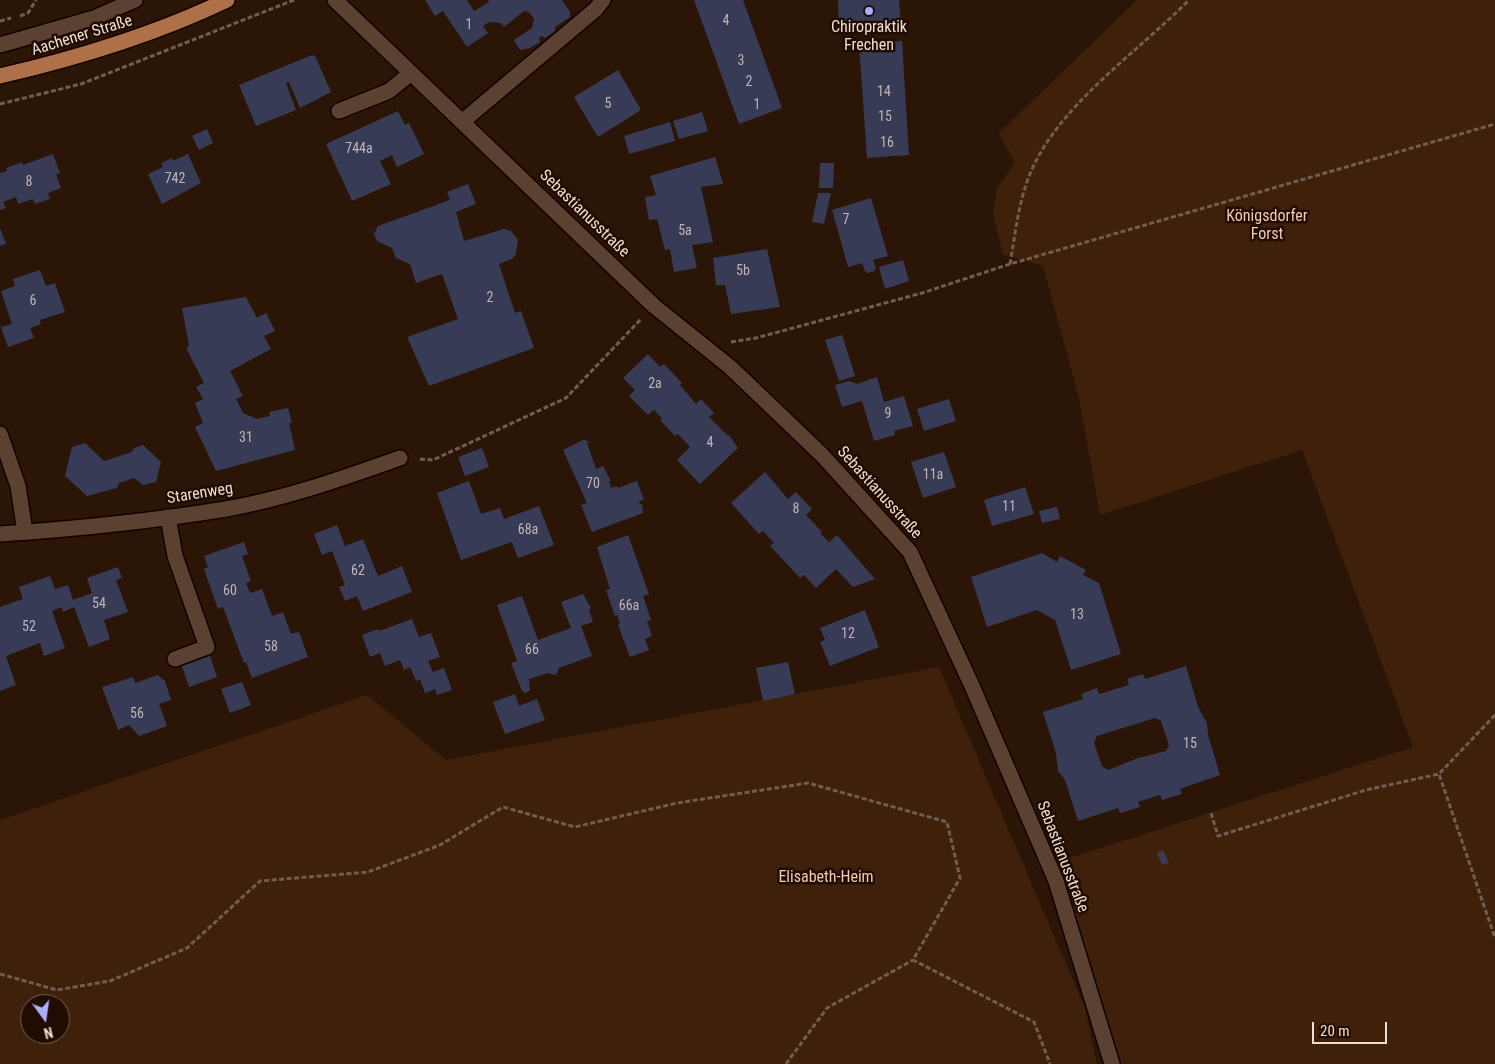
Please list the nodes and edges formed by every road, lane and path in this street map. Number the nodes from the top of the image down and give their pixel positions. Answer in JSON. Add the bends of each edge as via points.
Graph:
{"nodes":[{"id":1,"x":36,"y":0,"type":"edge"},
{"id":2,"x":136,"y":0,"type":"edge"},
{"id":3,"x":227,"y":0,"type":"edge"},
{"id":4,"x":335,"y":0,"type":"edge"},
{"id":5,"x":602,"y":0,"type":"edge"},
{"id":6,"x":1189,"y":0,"type":"edge"},
{"id":7,"x":0,"y":21,"type":"edge"},
{"id":8,"x":0,"y":45,"type":"edge"},
{"id":9,"x":411,"y":72,"type":"junction"},
{"id":10,"x":0,"y":76,"type":"edge"},
{"id":11,"x":339,"y":111,"type":"dead end"},
{"id":12,"x":463,"y":121,"type":"junction"},
{"id":13,"x":1495,"y":124,"type":"edge"},
{"id":14,"x":1010,"y":264,"type":"junction"},
{"id":15,"x":654,"y":306,"type":"junction"},
{"id":16,"x":705,"y":347,"type":"junction"},
{"id":17,"x":0,"y":434,"type":"edge"},
{"id":18,"x":400,"y":458,"type":"joint"},
{"id":19,"x":168,"y":517,"type":"junction"},
{"id":20,"x":25,"y":532,"type":"junction"},
{"id":21,"x":0,"y":534,"type":"edge"},
{"id":22,"x":176,"y":659,"type":"dead end"},
{"id":23,"x":1495,"y":715,"type":"edge"},
{"id":24,"x":1439,"y":774,"type":"junction"},
{"id":25,"x":1211,"y":813,"type":"dead end"},
{"id":26,"x":1495,"y":938,"type":"edge"},
{"id":27,"x":913,"y":960,"type":"junction"},
{"id":28,"x":0,"y":974,"type":"edge"},
{"id":29,"x":786,"y":1064,"type":"edge"},
{"id":30,"x":1050,"y":1064,"type":"edge"},
{"id":31,"x":1112,"y":1064,"type":"edge"}],
"edges":[{"from":1,"to":7,"type":"path","via":[[28,13]]},
{"from":2,"to":8,"type":"street","name":"Aachener Straße","via":[[94,18]]},
{"from":3,"to":10,"type":"main road","name":"Aachener Straße","via":[[127,42]]},
{"from":4,"to":9,"type":"street","name":"Sebastianusstraße"},
{"from":5,"to":12,"type":"street","via":[[596,9]]},
{"from":6,"to":14,"type":"path","via":[[1071,109],[1048,141],[1028,178]]},
{"from":9,"to":11,"type":"street","via":[[389,91]]},
{"from":9,"to":12,"type":"street","name":"Sebastianusstraße"},
{"from":12,"to":15,"type":"street","name":"Sebastianusstraße"},
{"from":13,"to":14,"type":"path"},
{"from":14,"to":16,"type":"path","via":[[922,293],[756,338]]},
{"from":15,"to":16,"type":"street","name":"Sebastianusstraße"},
{"from":15,"to":18,"type":"path","via":[[566,398],[433,460]]},
{"from":16,"to":31,"type":"street","name":"Sebastianusstraße","via":[[822,455],[910,552],[1056,881]]},
{"from":17,"to":20,"type":"street","via":[[18,486]]},
{"from":18,"to":19,"type":"street","name":"Starenweg","via":[[331,483],[227,509]]},
{"from":19,"to":20,"type":"street","name":"Starenweg"},
{"from":19,"to":22,"type":"street","via":[[175,556],[207,647]]},
{"from":20,"to":21,"type":"street","name":"Starenweg"},
{"from":23,"to":24,"type":"path"},
{"from":24,"to":25,"type":"path","via":[[1366,790],[1218,836]]},
{"from":24,"to":26,"type":"path"},
{"from":27,"to":28,"type":"path","via":[[960,878],[948,822],[808,783],[677,803],[575,827],[503,807],[440,845],[368,872],[260,881],[187,948],[110,981],[57,990]]},
{"from":27,"to":29,"type":"path","via":[[827,1008]]},
{"from":27,"to":30,"type":"path","via":[[1034,1022]]}]}
